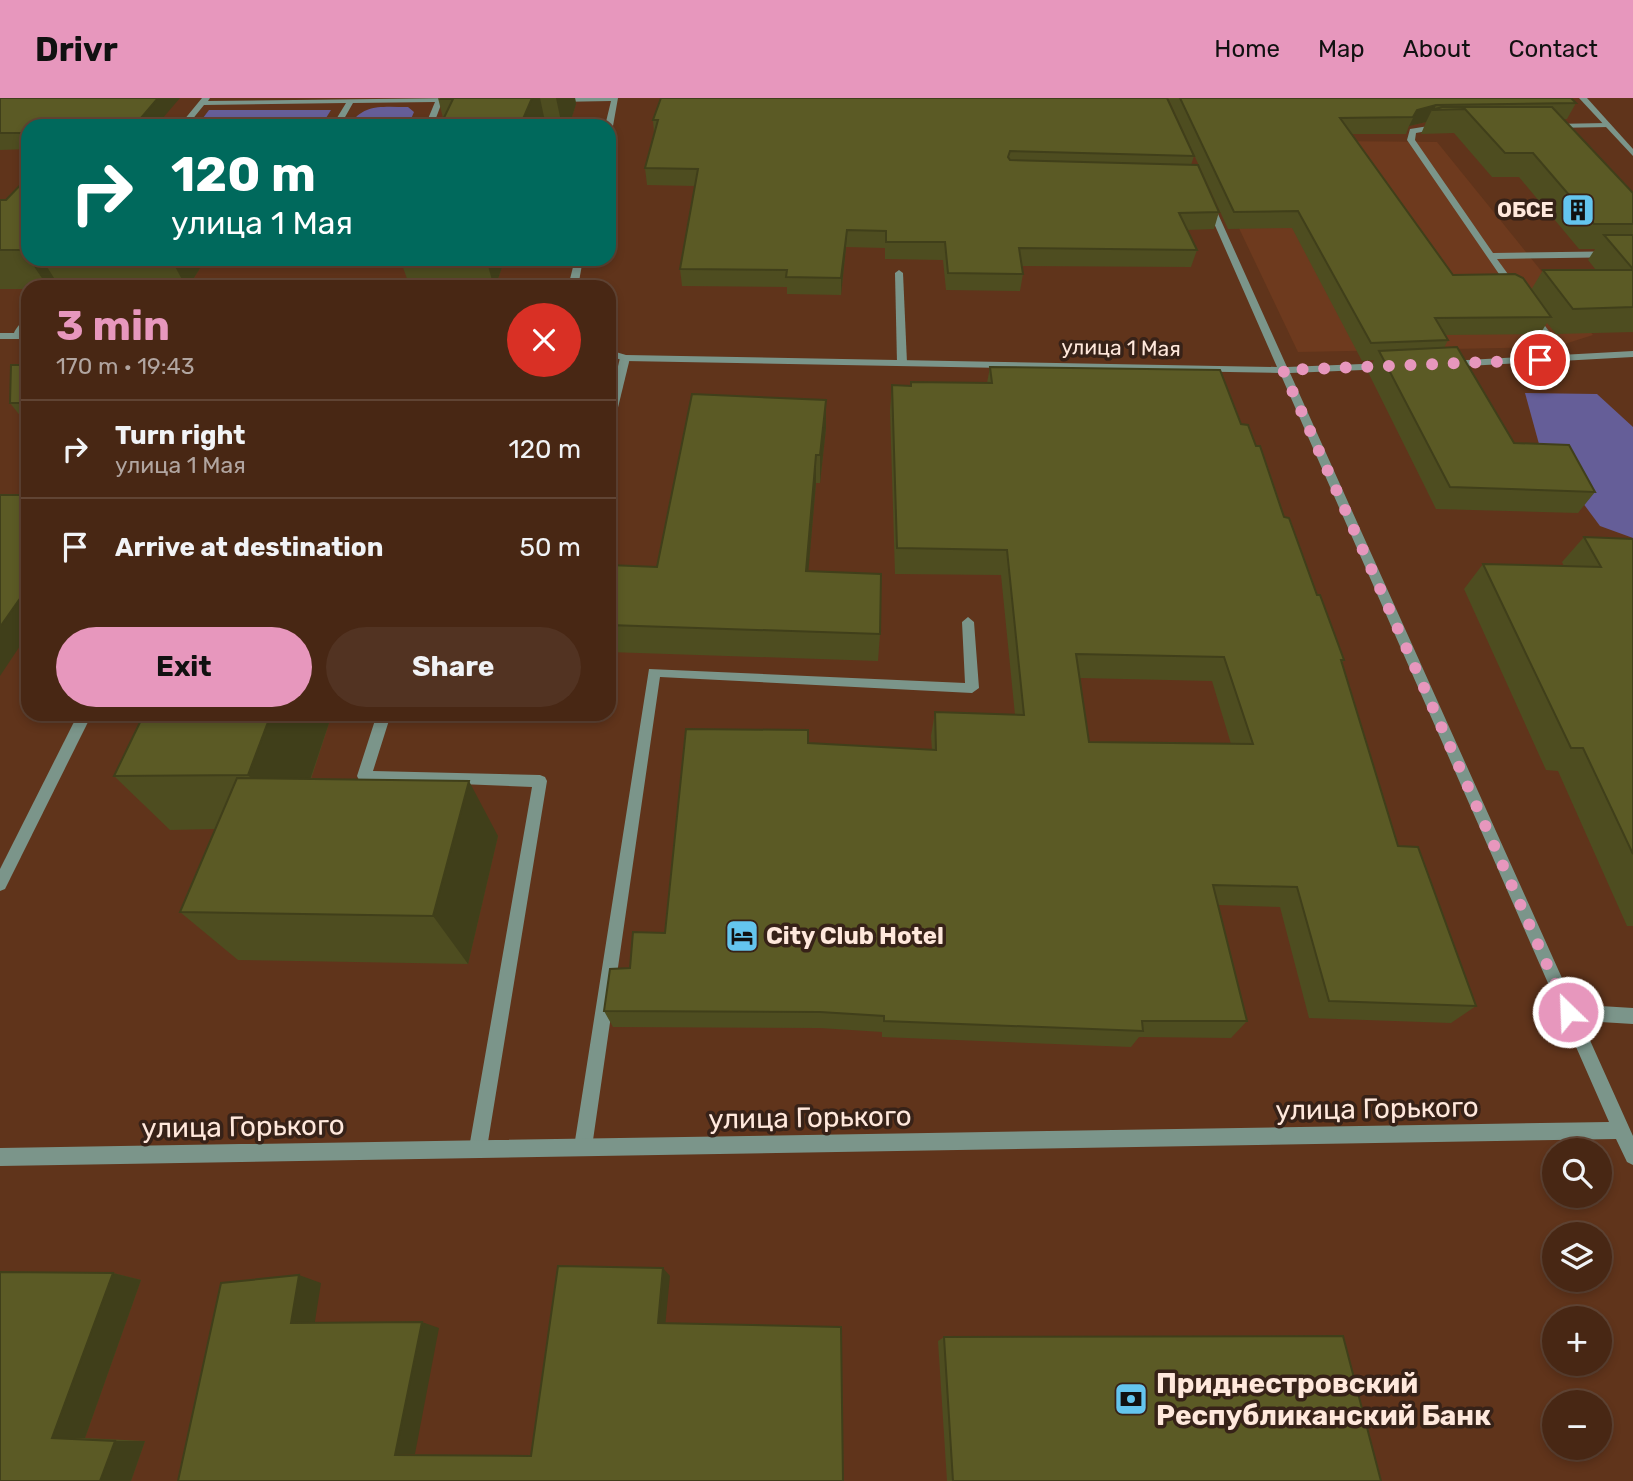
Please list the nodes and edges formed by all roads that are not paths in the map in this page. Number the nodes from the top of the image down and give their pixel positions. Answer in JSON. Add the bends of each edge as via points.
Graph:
{"nodes":[{"id":1,"x":1583,"y":98,"type":"edge"},
{"id":2,"x":440,"y":99,"type":"edge"},
{"id":3,"x":204,"y":100,"type":"edge"},
{"id":4,"x":352,"y":100,"type":"edge"},
{"id":5,"x":466,"y":100,"type":"edge"},
{"id":6,"x":550,"y":100,"type":"dead end"},
{"id":7,"x":189,"y":119,"type":"edge"},
{"id":8,"x":340,"y":119,"type":"edge"},
{"id":9,"x":432,"y":119,"type":"edge"},
{"id":10,"x":611,"y":119,"type":"edge"},
{"id":11,"x":1607,"y":125,"type":"junction"},
{"id":12,"x":1455,"y":126,"type":"dead end"},
{"id":13,"x":1555,"y":135,"type":"edge"},
{"id":14,"x":1633,"y":155,"type":"edge"},
{"id":15,"x":1208,"y":201,"type":"edge"},
{"id":16,"x":1633,"y":254,"type":"edge"},
{"id":17,"x":1490,"y":256,"type":"junction"},
{"id":18,"x":72,"y":266,"type":"edge"},
{"id":19,"x":899,"y":273,"type":"dead end"},
{"id":20,"x":60,"y":280,"type":"edge"},
{"id":21,"x":1519,"y":296,"type":"edge"},
{"id":22,"x":1526,"y":306,"type":"edge"},
{"id":23,"x":21,"y":330,"type":"edge"},
{"id":24,"x":0,"y":336,"type":"edge"},
{"id":25,"x":16,"y":336,"type":"junction"},
{"id":26,"x":21,"y":336,"type":"edge"},
{"id":27,"x":1633,"y":354,"type":"edge"},
{"id":28,"x":616,"y":355,"type":"edge"},
{"id":29,"x":625,"y":358,"type":"junction"},
{"id":30,"x":1565,"y":359,"type":"junction"},
{"id":31,"x":902,"y":363,"type":"junction"},
{"id":32,"x":1404,"y":365,"type":"edge"},
{"id":33,"x":1431,"y":365,"type":"edge"},
{"id":34,"x":1283,"y":370,"type":"junction"},
{"id":35,"x":616,"y":395,"type":"edge"},
{"id":36,"x":968,"y":622,"type":"dead end"},
{"id":37,"x":82,"y":721,"type":"edge"},
{"id":38,"x":382,"y":721,"type":"edge"},
{"id":39,"x":0,"y":884,"type":"edge"},
{"id":40,"x":1568,"y":1012,"type":"junction"},
{"id":41,"x":1633,"y":1016,"type":"edge"},
{"id":42,"x":1621,"y":1130,"type":"junction"},
{"id":43,"x":583,"y":1147,"type":"junction"},
{"id":44,"x":478,"y":1148,"type":"junction"},
{"id":45,"x":1633,"y":1156,"type":"edge"},
{"id":46,"x":0,"y":1157,"type":"edge"}],
"edges":[{"from":1,"to":11,"type":"street"},
{"from":2,"to":4,"type":"street"},
{"from":2,"to":5,"type":"street"},
{"from":2,"to":9,"type":"street"},
{"from":3,"to":4,"type":"street"},
{"from":3,"to":7,"type":"street"},
{"from":4,"to":8,"type":"street"},
{"from":6,"to":10,"type":"street","via":[[615,99]]},
{"from":11,"to":13,"type":"street","via":[[1545,126]]},
{"from":11,"to":14,"type":"street"},
{"from":12,"to":17,"type":"street","via":[[1413,131],[1411,140]]},
{"from":15,"to":34,"type":"street"},
{"from":16,"to":17,"type":"street"},
{"from":17,"to":21,"type":"street"},
{"from":18,"to":20,"type":"street"},
{"from":19,"to":31,"type":"street"},
{"from":22,"to":30,"type":"street"},
{"from":23,"to":25,"type":"street"},
{"from":24,"to":25,"type":"street"},
{"from":25,"to":26,"type":"street"},
{"from":27,"to":30,"type":"street"},
{"from":28,"to":29,"type":"street","name":"улица 1 Мая"},
{"from":29,"to":31,"type":"street","name":"улица 1 Мая"},
{"from":29,"to":35,"type":"street"},
{"from":30,"to":33,"type":"street"},
{"from":31,"to":34,"type":"street","name":"улица 1 Мая"},
{"from":32,"to":34,"type":"street","name":"улица 1 Мая"},
{"from":34,"to":40,"type":"street"},
{"from":36,"to":43,"type":"street","via":[[972,688],[653,672]]},
{"from":37,"to":39,"type":"street"},
{"from":38,"to":44,"type":"street","via":[[365,776],[540,781]]},
{"from":40,"to":41,"type":"street"},
{"from":40,"to":42,"type":"street"},
{"from":42,"to":43,"type":"street","name":"улица Горького"},
{"from":42,"to":45,"type":"street"},
{"from":43,"to":44,"type":"street","name":"улица Горького"},
{"from":44,"to":46,"type":"street","name":"улица Горького"}]}
